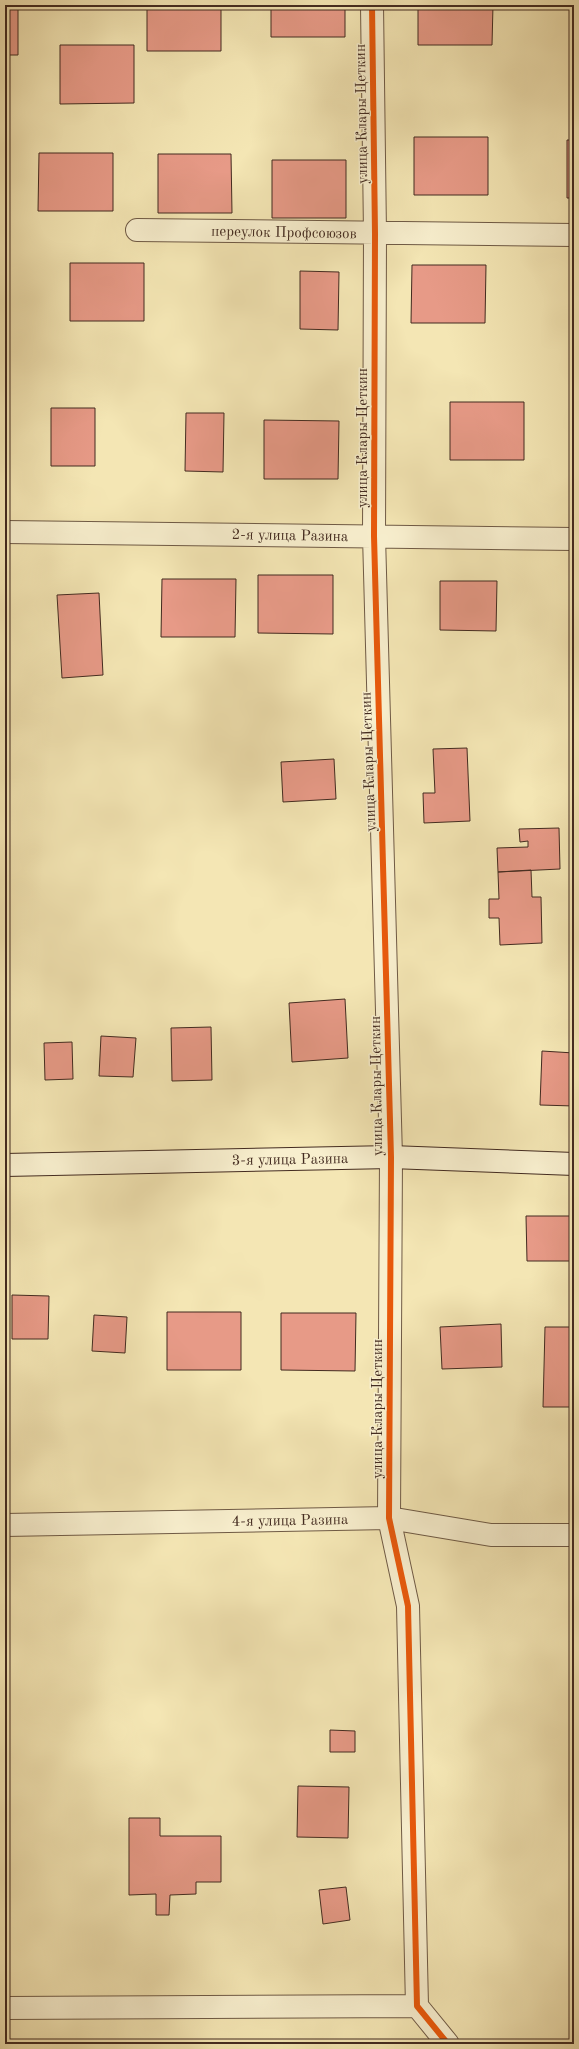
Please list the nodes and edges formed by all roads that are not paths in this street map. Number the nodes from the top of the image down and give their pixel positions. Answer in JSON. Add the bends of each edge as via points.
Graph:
{"nodes":[{"id":1,"x":372,"y":5,"type":"edge"},
{"id":2,"x":137,"y":230,"type":"dead end"},
{"id":3,"x":375,"y":234,"type":"junction"},
{"id":4,"x":574,"y":235,"type":"edge"},
{"id":5,"x":5,"y":532,"type":"edge"},
{"id":6,"x":374,"y":536,"type":"junction"},
{"id":7,"x":574,"y":539,"type":"edge"},
{"id":8,"x":391,"y":1157,"type":"junction"},
{"id":9,"x":574,"y":1164,"type":"edge"},
{"id":10,"x":5,"y":1165,"type":"edge"},
{"id":11,"x":389,"y":1518,"type":"junction"},
{"id":12,"x":5,"y":1525,"type":"edge"},
{"id":13,"x":574,"y":1535,"type":"edge"},
{"id":14,"x":417,"y":2006,"type":"junction"},
{"id":15,"x":5,"y":2008,"type":"edge"},
{"id":16,"x":448,"y":2044,"type":"edge"}],
"edges":[{"from":1,"to":3,"type":"street","name":"улица Клары Цеткин"},
{"from":2,"to":3,"type":"street","name":"переулок Профсоюзов"},
{"from":3,"to":4,"type":"street","name":"переулок Профсоюзов"},
{"from":3,"to":6,"type":"street","name":"улица Клары Цеткин"},
{"from":5,"to":6,"type":"street","name":"2-я улица Разина"},
{"from":6,"to":7,"type":"street","name":"2-я улица Разина"},
{"from":6,"to":8,"type":"street","name":"улица Клары Цеткин"},
{"from":8,"to":9,"type":"street","name":"3-я улица Разина"},
{"from":8,"to":10,"type":"street","name":"3-я улица Разина"},
{"from":8,"to":11,"type":"street","name":"улица Клары Цеткин"},
{"from":11,"to":12,"type":"street","name":"4-я улица Разина"},
{"from":11,"to":13,"type":"street","name":"4-я улица Разина","via":[[491,1535]]},
{"from":11,"to":14,"type":"street","name":"улица Клары Цеткин","via":[[408,1606]]},
{"from":14,"to":15,"type":"street"},
{"from":14,"to":16,"type":"street"}]}
